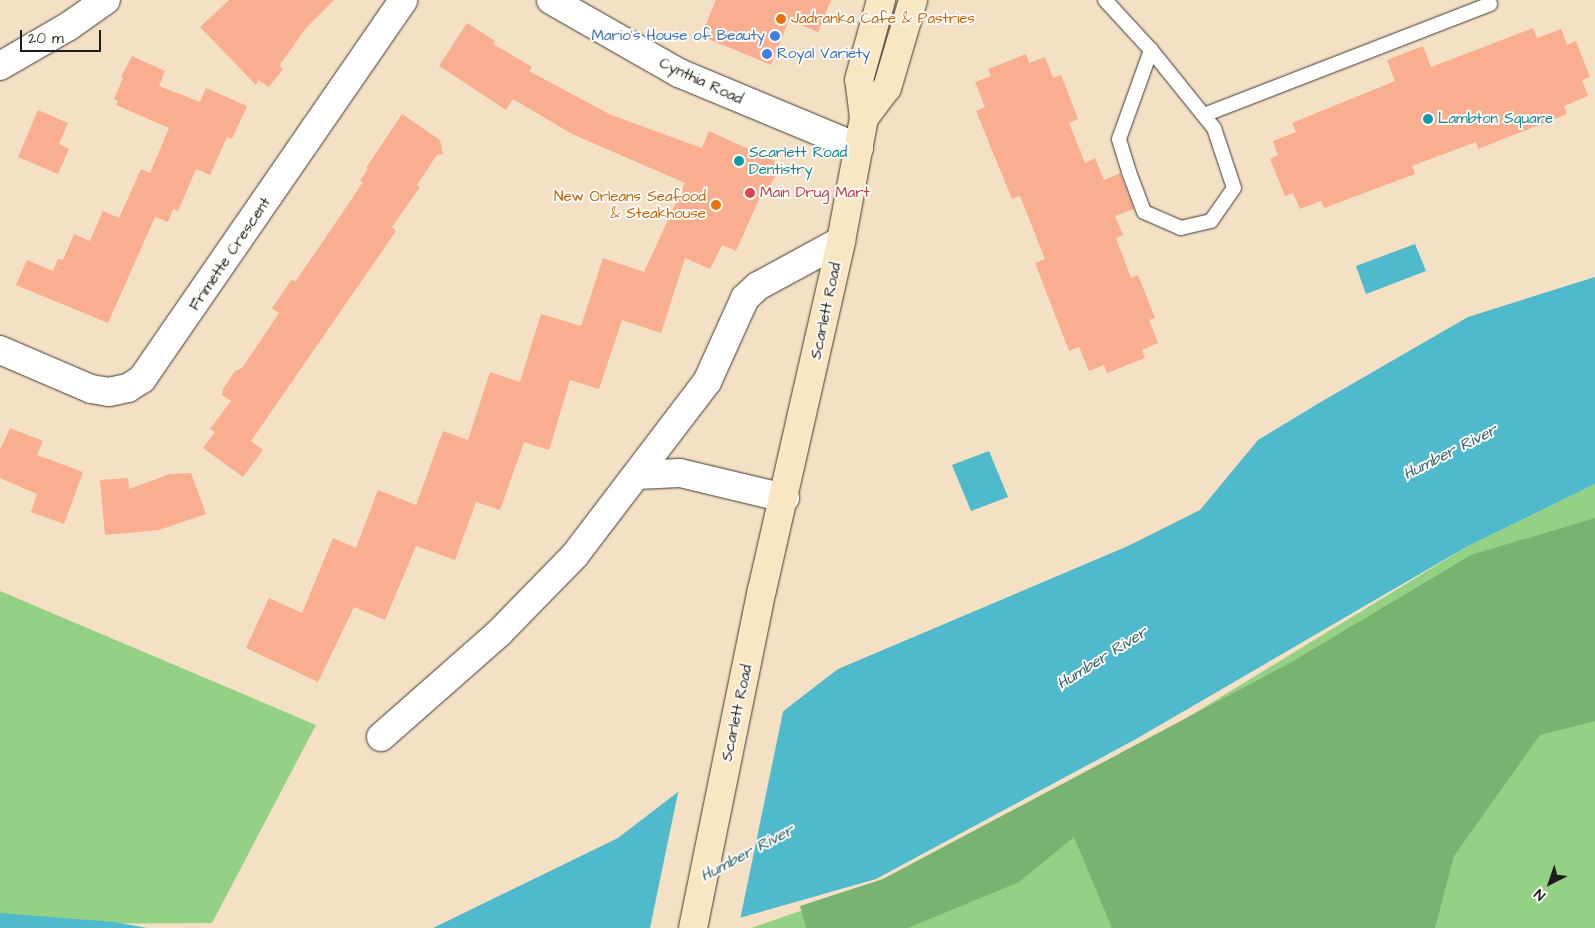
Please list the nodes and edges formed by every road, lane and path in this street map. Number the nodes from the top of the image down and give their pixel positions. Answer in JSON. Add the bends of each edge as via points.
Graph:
{"nodes":[{"id":1,"x":106,"y":0,"type":"edge"},
{"id":2,"x":403,"y":0,"type":"edge"},
{"id":3,"x":550,"y":0,"type":"edge"},
{"id":4,"x":882,"y":0,"type":"edge"},
{"id":5,"x":913,"y":0,"type":"edge"},
{"id":6,"x":1105,"y":0,"type":"edge"},
{"id":7,"x":1493,"y":1,"type":"edge"},
{"id":8,"x":1152,"y":50,"type":"junction"},
{"id":9,"x":0,"y":66,"type":"edge"},
{"id":10,"x":1204,"y":115,"type":"junction"},
{"id":11,"x":864,"y":118,"type":"junction"},
{"id":12,"x":859,"y":148,"type":"junction"},
{"id":13,"x":841,"y":241,"type":"junction"},
{"id":14,"x":0,"y":350,"type":"edge"},
{"id":15,"x":637,"y":475,"type":"junction"},
{"id":16,"x":785,"y":498,"type":"junction"},
{"id":17,"x":381,"y":737,"type":"dead end"},
{"id":18,"x":693,"y":928,"type":"edge"}],
"edges":[{"from":1,"to":9,"type":"street","via":[[69,26]]},
{"from":2,"to":14,"type":"street","name":"Frimette Crescent","via":[[142,379],[128,388],[110,392],[91,389]]},
{"from":3,"to":12,"type":"street","name":"Cynthia Road","via":[[679,73]]},
{"from":4,"to":11,"type":"main road","name":"Scarlett Road","via":[[859,80]]},
{"from":5,"to":11,"type":"main road","name":"Scarlett Road","via":[[887,88]]},
{"from":6,"to":8,"type":"lane"},
{"from":7,"to":10,"type":"lane"},
{"from":8,"to":10,"type":"lane"},
{"from":8,"to":10,"type":"lane","via":[[1119,139],[1144,212],[1182,228],[1211,222],[1234,188],[1214,128]]},
{"from":11,"to":12,"type":"main road","name":"Scarlett Road"},
{"from":12,"to":13,"type":"main road","name":"Scarlett Road"},
{"from":13,"to":15,"type":"street","name":"Scarlett Road","via":[[758,286],[745,298],[707,382]]},
{"from":13,"to":16,"type":"main road","name":"Scarlett Road"},
{"from":15,"to":16,"type":"street","via":[[680,473]]},
{"from":15,"to":17,"type":"street","name":"Scarlett Road","via":[[544,588],[499,633]]},
{"from":16,"to":18,"type":"main road","name":"Scarlett Road","via":[[762,590]]}]}
